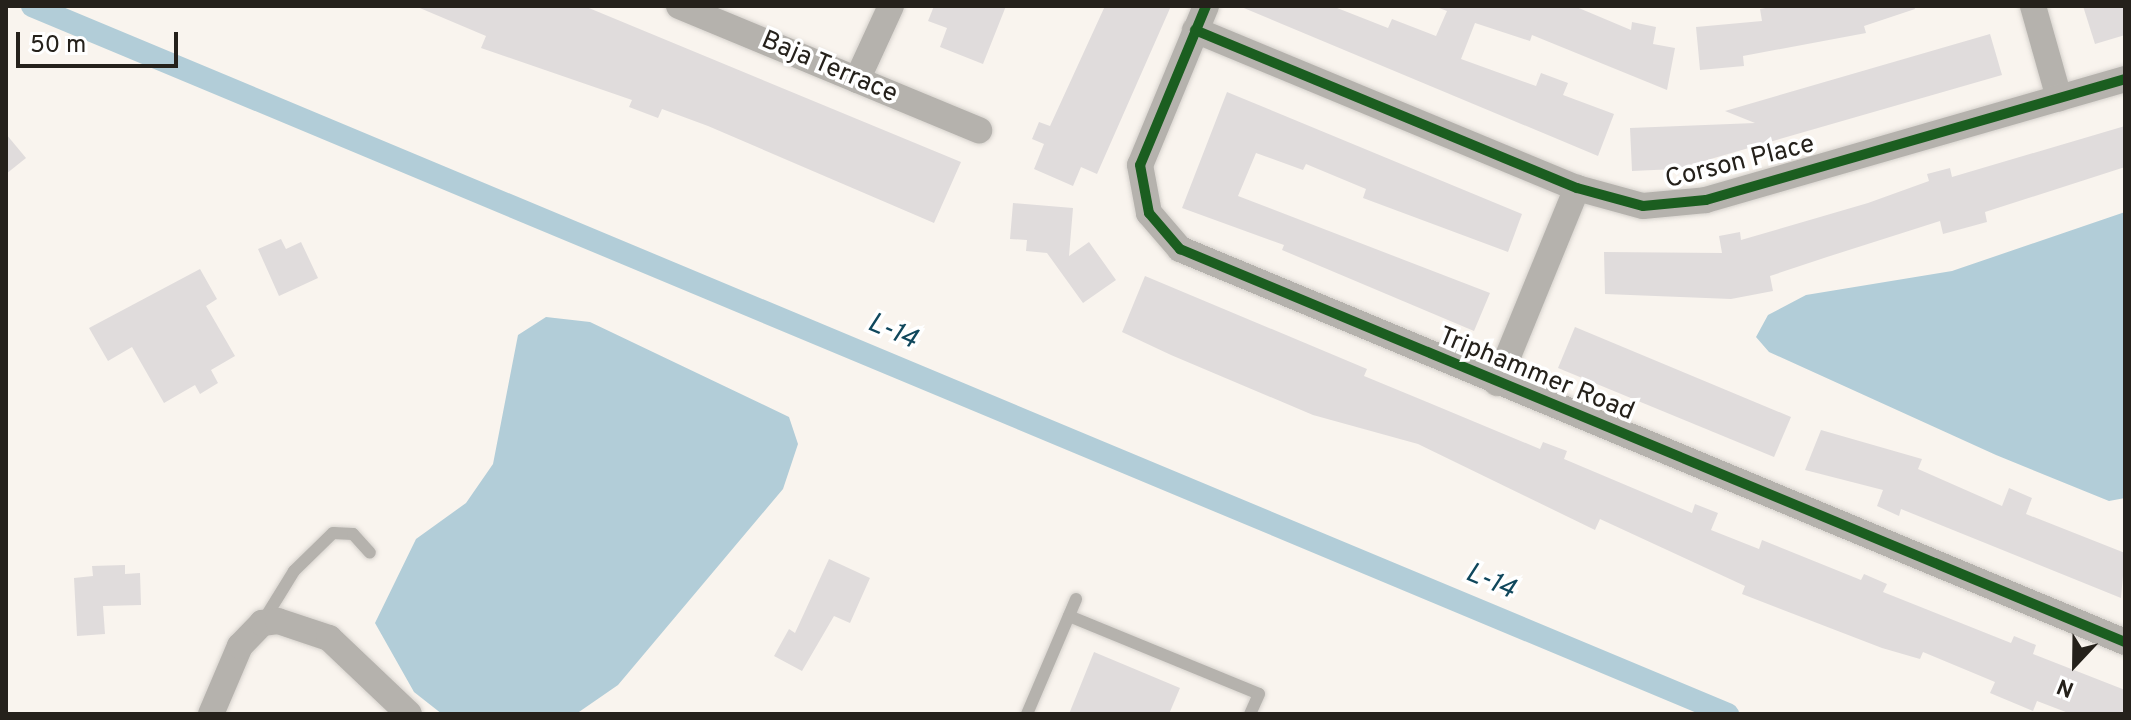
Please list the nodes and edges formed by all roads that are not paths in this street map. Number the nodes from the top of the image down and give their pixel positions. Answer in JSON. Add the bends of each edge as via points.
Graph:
{"nodes":[{"id":1,"x":679,"y":6,"type":"edge"},
{"id":2,"x":891,"y":6,"type":"edge"},
{"id":3,"x":2033,"y":6,"type":"edge"},
{"id":4,"x":1200,"y":18,"type":"edge"},
{"id":5,"x":2125,"y":79,"type":"edge"},
{"id":6,"x":857,"y":80,"type":"junction"},
{"id":7,"x":2059,"y":98,"type":"junction"},
{"id":8,"x":979,"y":130,"type":"dead end"},
{"id":9,"x":1577,"y":188,"type":"junction"},
{"id":10,"x":1497,"y":383,"type":"junction"},
{"id":11,"x":370,"y":553,"type":"dead end"},
{"id":12,"x":1076,"y":599,"type":"dead end"},
{"id":13,"x":1069,"y":616,"type":"junction"},
{"id":14,"x":262,"y":623,"type":"junction"},
{"id":15,"x":2125,"y":642,"type":"edge"},
{"id":16,"x":211,"y":714,"type":"edge"},
{"id":17,"x":409,"y":714,"type":"edge"},
{"id":18,"x":1027,"y":714,"type":"edge"},
{"id":19,"x":1250,"y":714,"type":"edge"}],
"edges":[{"from":1,"to":6,"type":"street","name":"Baja Terrace"},
{"from":2,"to":6,"type":"street"},
{"from":3,"to":7,"type":"street"},
{"from":4,"to":9,"type":"street","name":"Corson Place"},
{"from":4,"to":10,"type":"street","name":"Triphammer Road","via":[[1140,165],[1149,213],[1167,239],[1194,257]]},
{"from":5,"to":7,"type":"street","name":"Corson Place"},
{"from":6,"to":8,"type":"street","name":"Baja Terrace"},
{"from":7,"to":9,"type":"street","name":"Corson Place","via":[[1673,206],[1614,201]]},
{"from":9,"to":10,"type":"street"},
{"from":10,"to":15,"type":"street","name":"Triphammer Road"},
{"from":11,"to":14,"type":"lane","via":[[353,534],[333,533],[294,571]]},
{"from":12,"to":13,"type":"lane"},
{"from":13,"to":18,"type":"lane"},
{"from":13,"to":19,"type":"lane","via":[[1259,694]]},
{"from":14,"to":16,"type":"street","via":[[240,646]]},
{"from":14,"to":17,"type":"street","via":[[329,638]]}]}
